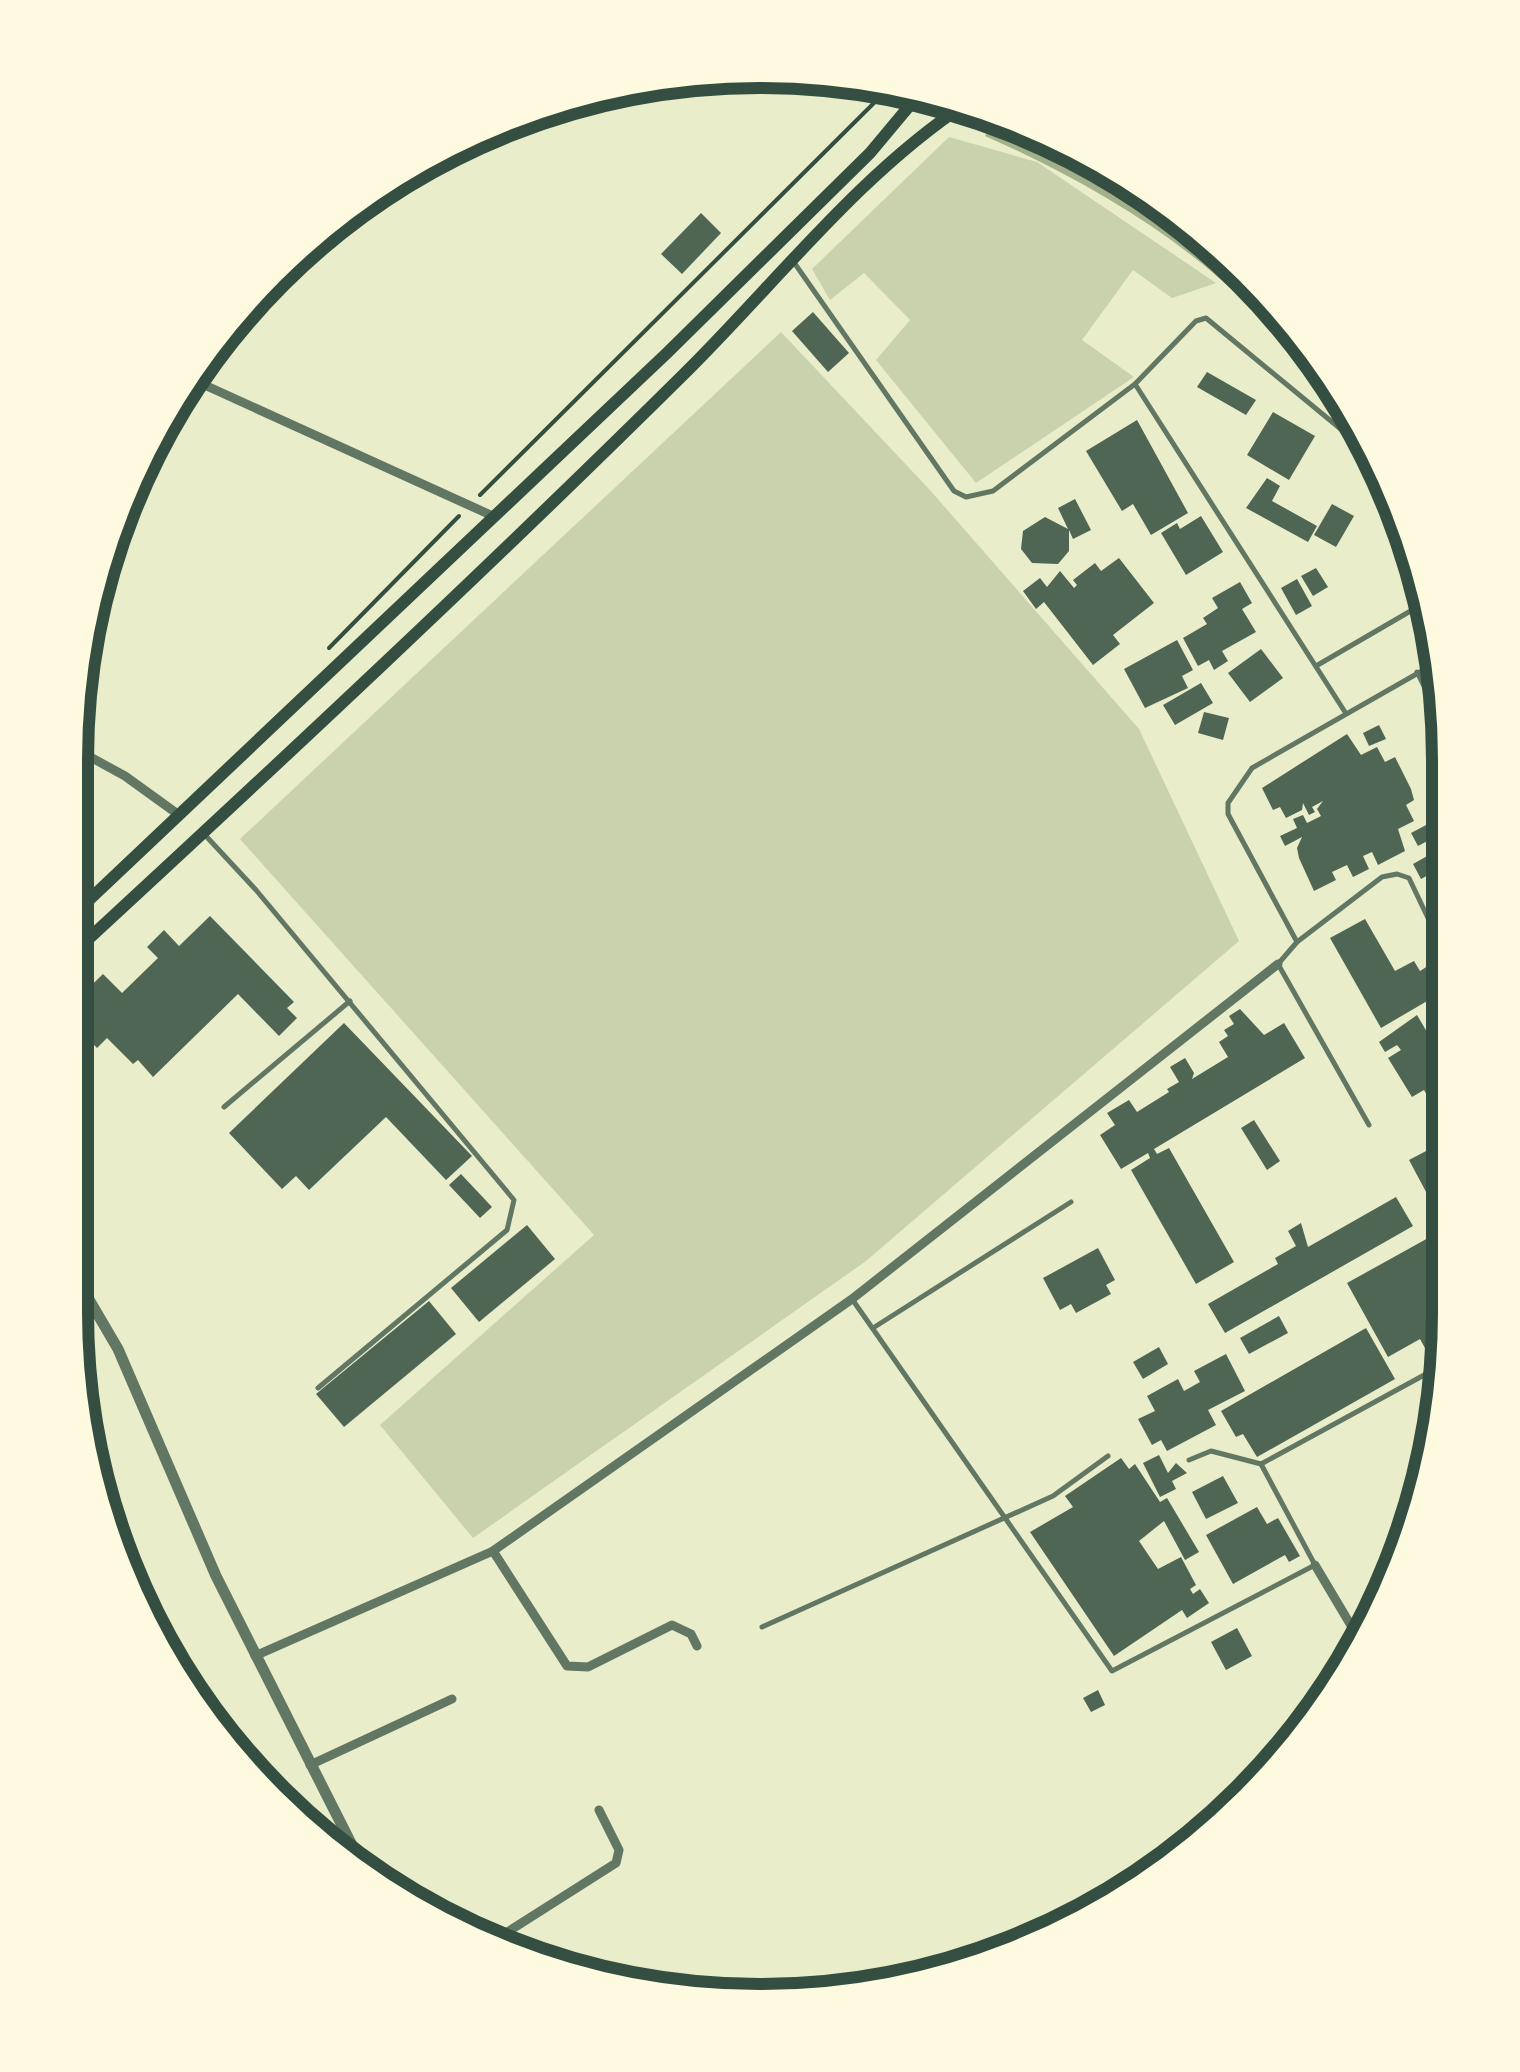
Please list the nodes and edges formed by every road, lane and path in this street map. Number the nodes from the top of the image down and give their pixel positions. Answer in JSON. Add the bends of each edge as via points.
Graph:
{"nodes":[{"id":1,"x":878,"y":98,"type":"edge"},
{"id":2,"x":898,"y":102,"type":"edge"},
{"id":3,"x":912,"y":105,"type":"edge"},
{"id":4,"x":907,"y":111,"type":"junction"},
{"id":5,"x":951,"y":115,"type":"edge"},
{"id":6,"x":793,"y":261,"type":"junction"},
{"id":7,"x":203,"y":384,"type":"edge"},
{"id":8,"x":1135,"y":384,"type":"junction"},
{"id":9,"x":1349,"y":437,"type":"edge"},
{"id":10,"x":470,"y":504,"type":"junction"},
{"id":11,"x":496,"y":517,"type":"junction"},
{"id":12,"x":1415,"y":608,"type":"edge"},
{"id":13,"x":321,"y":657,"type":"dead end"},
{"id":14,"x":1316,"y":667,"type":"junction"},
{"id":15,"x":1426,"y":668,"type":"edge"},
{"id":16,"x":1417,"y":672,"type":"junction"},
{"id":17,"x":1429,"y":697,"type":"edge"},
{"id":18,"x":1345,"y":712,"type":"junction"},
{"id":19,"x":88,"y":755,"type":"edge"},
{"id":20,"x":180,"y":814,"type":"junction"},
{"id":21,"x":202,"y":833,"type":"junction"},
{"id":22,"x":88,"y":901,"type":"edge"},
{"id":23,"x":1432,"y":926,"type":"edge"},
{"id":24,"x":88,"y":939,"type":"edge"},
{"id":25,"x":1297,"y":942,"type":"junction"},
{"id":26,"x":1278,"y":964,"type":"junction"},
{"id":27,"x":350,"y":1002,"type":"junction"},
{"id":28,"x":224,"y":1107,"type":"dead end"},
{"id":29,"x":1369,"y":1125,"type":"dead end"},
{"id":30,"x":1071,"y":1202,"type":"dead end"},
{"id":31,"x":88,"y":1298,"type":"edge"},
{"id":32,"x":852,"y":1299,"type":"junction"},
{"id":33,"x":873,"y":1328,"type":"junction"},
{"id":34,"x":1430,"y":1372,"type":"edge"},
{"id":35,"x":318,"y":1388,"type":"dead end"},
{"id":36,"x":1108,"y":1456,"type":"dead end"},
{"id":37,"x":1190,"y":1460,"type":"dead end"},
{"id":38,"x":1261,"y":1464,"type":"junction"},
{"id":39,"x":1006,"y":1514,"type":"junction"},
{"id":40,"x":494,"y":1551,"type":"junction"},
{"id":41,"x":1315,"y":1565,"type":"junction"},
{"id":42,"x":762,"y":1627,"type":"dead end"},
{"id":43,"x":1353,"y":1628,"type":"edge"},
{"id":44,"x":697,"y":1646,"type":"dead end"},
{"id":45,"x":255,"y":1656,"type":"junction"},
{"id":46,"x":452,"y":1699,"type":"dead end"},
{"id":47,"x":310,"y":1765,"type":"junction"},
{"id":48,"x":599,"y":1810,"type":"dead end"},
{"id":49,"x":353,"y":1848,"type":"edge"},
{"id":50,"x":505,"y":1934,"type":"edge"}],
"edges":[{"from":1,"to":10,"type":"path"},
{"from":2,"to":4,"type":"path"},
{"from":3,"to":4,"type":"main road"},
{"from":4,"to":11,"type":"main road"},
{"from":5,"to":6,"type":"main road","via":[[909,147]]},
{"from":6,"to":8,"type":"lane","via":[[954,491],[966,498],[993,491]]},
{"from":6,"to":21,"type":"main road","via":[[684,374]]},
{"from":7,"to":10,"type":"street"},
{"from":8,"to":9,"type":"lane","via":[[1196,320],[1206,318]]},
{"from":8,"to":14,"type":"lane"},
{"from":10,"to":11,"type":"street"},
{"from":10,"to":13,"type":"path"},
{"from":11,"to":20,"type":"main road"},
{"from":12,"to":14,"type":"lane"},
{"from":14,"to":18,"type":"lane"},
{"from":15,"to":16,"type":"lane"},
{"from":16,"to":17,"type":"lane"},
{"from":16,"to":18,"type":"lane"},
{"from":18,"to":25,"type":"lane","via":[[1252,768],[1228,804]]},
{"from":19,"to":20,"type":"street"},
{"from":20,"to":22,"type":"main road"},
{"from":21,"to":24,"type":"main road"},
{"from":21,"to":27,"type":"lane"},
{"from":23,"to":25,"type":"lane","via":[[1409,878],[1397,874],[1382,877]]},
{"from":25,"to":26,"type":"lane"},
{"from":26,"to":29,"type":"lane"},
{"from":26,"to":32,"type":"street"},
{"from":27,"to":28,"type":"lane"},
{"from":27,"to":35,"type":"lane","via":[[504,1186],[514,1211],[507,1230]]},
{"from":30,"to":33,"type":"lane"},
{"from":31,"to":45,"type":"street","via":[[118,1349]]},
{"from":32,"to":33,"type":"lane"},
{"from":32,"to":40,"type":"street"},
{"from":33,"to":39,"type":"lane"},
{"from":34,"to":38,"type":"lane"},
{"from":36,"to":39,"type":"lane","via":[[1052,1496]]},
{"from":37,"to":38,"type":"lane","via":[[1211,1451]]},
{"from":38,"to":41,"type":"lane"},
{"from":39,"to":41,"type":"lane","via":[[1112,1672]]},
{"from":39,"to":42,"type":"lane"},
{"from":40,"to":44,"type":"street","via":[[567,1666],[588,1666],[672,1625],[691,1634]]},
{"from":40,"to":45,"type":"street"},
{"from":41,"to":43,"type":"street"},
{"from":45,"to":47,"type":"street"},
{"from":46,"to":47,"type":"street"},
{"from":47,"to":49,"type":"street"},
{"from":48,"to":50,"type":"street","via":[[619,1850],[616,1863]]}]}
